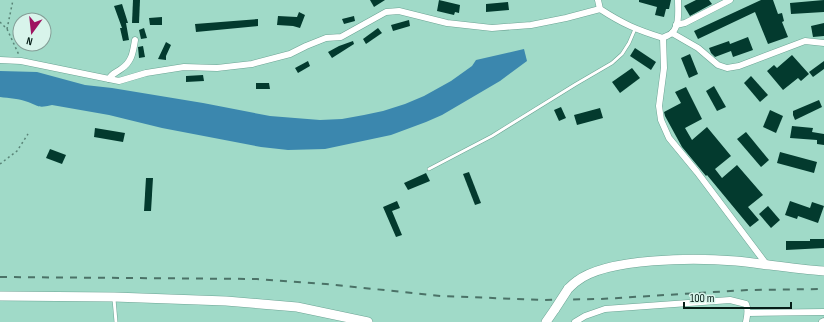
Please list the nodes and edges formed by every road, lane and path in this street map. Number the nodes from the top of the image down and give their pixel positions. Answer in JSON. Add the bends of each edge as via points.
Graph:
{"nodes":[{"id":1,"x":12,"y":0,"type":"edge"},
{"id":2,"x":598,"y":0,"type":"edge"},
{"id":3,"x":678,"y":0,"type":"edge"},
{"id":4,"x":730,"y":0,"type":"edge"},
{"id":5,"x":600,"y":9,"type":"junction"},
{"id":6,"x":0,"y":22,"type":"edge"},
{"id":7,"x":676,"y":25,"type":"junction"},
{"id":8,"x":7,"y":29,"type":"junction"},
{"id":9,"x":635,"y":29,"type":"junction"},
{"id":10,"x":672,"y":33,"type":"junction"},
{"id":11,"x":663,"y":38,"type":"junction"},
{"id":12,"x":134,"y":40,"type":"dead end"},
{"id":13,"x":824,"y":43,"type":"edge"},
{"id":14,"x":0,"y":60,"type":"edge"},
{"id":15,"x":21,"y":60,"type":"junction"},
{"id":16,"x":108,"y":79,"type":"junction"},
{"id":17,"x":28,"y":134,"type":"dead end"},
{"id":18,"x":0,"y":164,"type":"edge"},
{"id":19,"x":429,"y":169,"type":"dead end"},
{"id":20,"x":767,"y":265,"type":"junction"},
{"id":21,"x":824,"y":271,"type":"edge"},
{"id":22,"x":0,"y":296,"type":"edge"},
{"id":23,"x":114,"y":297,"type":"junction"},
{"id":24,"x":824,"y":312,"type":"edge"},
{"id":25,"x":748,"y":313,"type":"junction"},
{"id":26,"x":116,"y":322,"type":"edge"},
{"id":27,"x":368,"y":322,"type":"edge"},
{"id":28,"x":546,"y":322,"type":"edge"},
{"id":29,"x":575,"y":322,"type":"edge"},
{"id":30,"x":746,"y":322,"type":"edge"}],
"edges":[{"from":1,"to":8,"type":"path"},
{"from":2,"to":5,"type":"street"},
{"from":3,"to":7,"type":"street"},
{"from":4,"to":7,"type":"street"},
{"from":5,"to":9,"type":"street"},
{"from":5,"to":16,"type":"street","via":[[531,25],[492,28],[447,23],[399,11],[386,12],[341,37],[326,38],[290,54],[252,64],[217,68],[184,67],[146,73],[119,82]]},
{"from":6,"to":8,"type":"path"},
{"from":7,"to":10,"type":"street"},
{"from":8,"to":15,"type":"path"},
{"from":9,"to":11,"type":"street"},
{"from":9,"to":19,"type":"lane","via":[[629,44],[612,63],[492,136]]},
{"from":10,"to":11,"type":"street"},
{"from":10,"to":13,"type":"street","via":[[698,48],[718,65],[727,68],[739,66],[805,41]]},
{"from":11,"to":20,"type":"street","via":[[664,68],[659,106],[661,120],[669,138]]},
{"from":12,"to":16,"type":"street","via":[[130,60]]},
{"from":14,"to":15,"type":"street"},
{"from":15,"to":16,"type":"street"},
{"from":17,"to":18,"type":"path","via":[[17,151]]},
{"from":20,"to":21,"type":"main road"},
{"from":20,"to":28,"type":"main road","bridge":true,"via":[[704,260],[622,264],[577,280]]},
{"from":22,"to":23,"type":"main road"},
{"from":23,"to":26,"type":"lane"},
{"from":23,"to":27,"type":"main road","via":[[226,301],[297,307]]},
{"from":24,"to":25,"type":"street"},
{"from":25,"to":29,"type":"street","via":[[746,304],[730,300],[605,309]]},
{"from":25,"to":30,"type":"street"}]}
